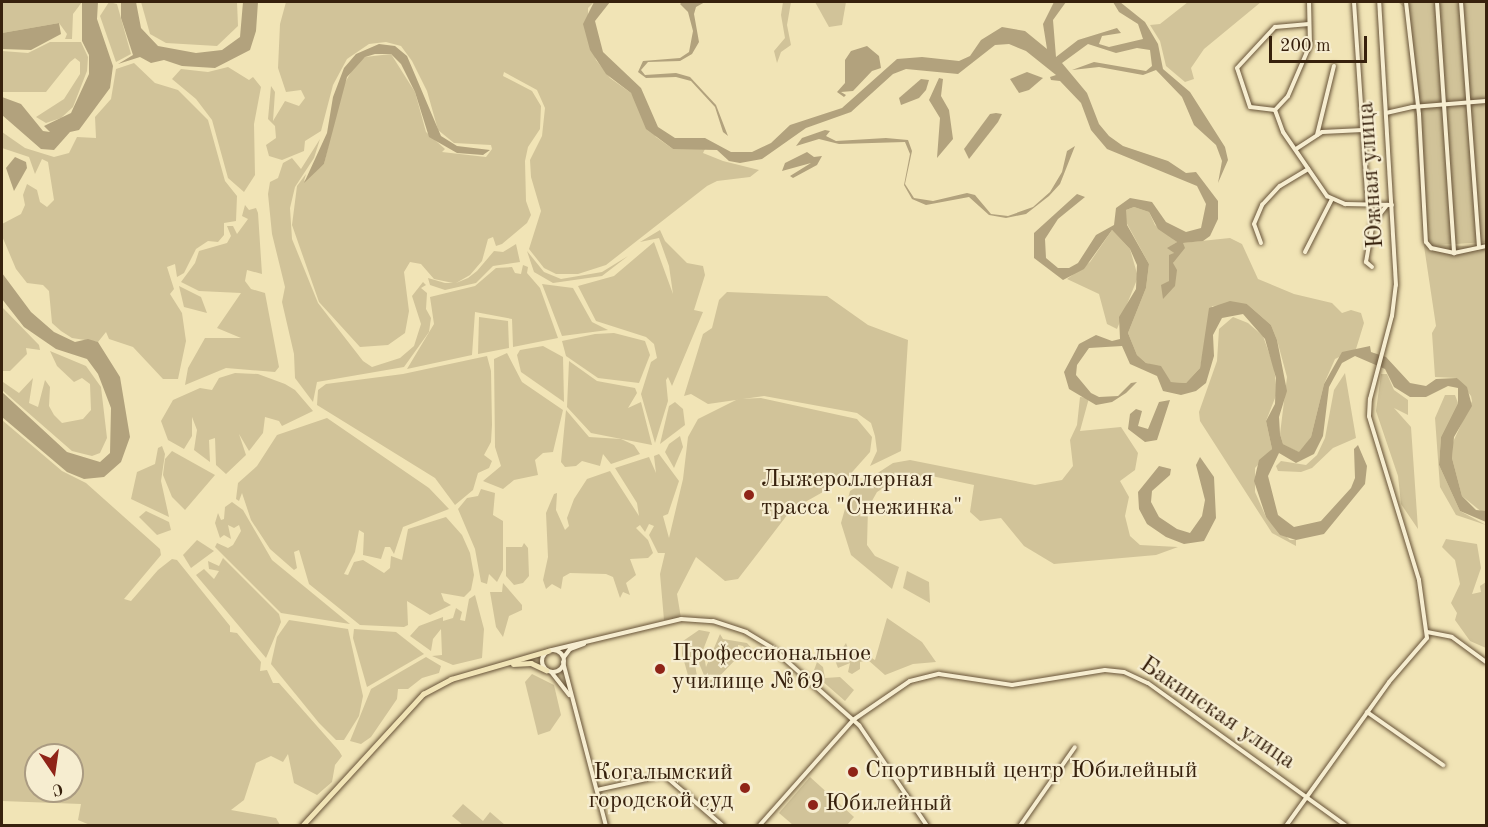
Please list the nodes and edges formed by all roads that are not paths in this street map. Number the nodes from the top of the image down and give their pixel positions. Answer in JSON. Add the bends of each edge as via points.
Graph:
{"nodes":[{"id":1,"x":1309,"y":2,"type":"edge"},
{"id":2,"x":1354,"y":2,"type":"edge"},
{"id":3,"x":1379,"y":2,"type":"edge"},
{"id":4,"x":1406,"y":2,"type":"edge"},
{"id":5,"x":1437,"y":2,"type":"edge"},
{"id":6,"x":1461,"y":2,"type":"edge"},
{"id":7,"x":1309,"y":24,"type":"junction"},
{"id":8,"x":1334,"y":66,"type":"dead end"},
{"id":9,"x":1486,"y":101,"type":"edge"},
{"id":10,"x":1468,"y":103,"type":"junction"},
{"id":11,"x":1444,"y":105,"type":"junction"},
{"id":12,"x":1418,"y":106,"type":"junction"},
{"id":13,"x":1275,"y":110,"type":"junction"},
{"id":14,"x":1386,"y":114,"type":"junction"},
{"id":15,"x":1363,"y":130,"type":"junction"},
{"id":16,"x":1317,"y":135,"type":"junction"},
{"id":17,"x":1296,"y":149,"type":"junction"},
{"id":18,"x":1308,"y":169,"type":"junction"},
{"id":19,"x":1332,"y":199,"type":"junction"},
{"id":20,"x":1368,"y":205,"type":"junction"},
{"id":21,"x":1390,"y":205,"type":"junction"},
{"id":22,"x":1261,"y":243,"type":"dead end"},
{"id":23,"x":1486,"y":246,"type":"edge"},
{"id":24,"x":1479,"y":247,"type":"junction"},
{"id":25,"x":1305,"y":252,"type":"dead end"},
{"id":26,"x":1454,"y":253,"type":"junction"},
{"id":27,"x":1372,"y":267,"type":"dead end"},
{"id":28,"x":1427,"y":632,"type":"junction"},
{"id":29,"x":599,"y":639,"type":"junction"},
{"id":30,"x":550,"y":651,"type":"junction"},
{"id":31,"x":563,"y":662,"type":"junction"},
{"id":32,"x":1486,"y":662,"type":"edge"},
{"id":33,"x":498,"y":666,"type":"junction"},
{"id":34,"x":547,"y":670,"type":"junction"},
{"id":35,"x":572,"y":701,"type":"junction"},
{"id":36,"x":1367,"y":712,"type":"junction"},
{"id":37,"x":854,"y":720,"type":"junction"},
{"id":38,"x":1075,"y":747,"type":"dead end"},
{"id":39,"x":1443,"y":765,"type":"dead end"},
{"id":40,"x":597,"y":790,"type":"junction"},
{"id":41,"x":1307,"y":796,"type":"junction"},
{"id":42,"x":302,"y":825,"type":"edge"},
{"id":43,"x":606,"y":825,"type":"edge"},
{"id":44,"x":723,"y":825,"type":"edge"},
{"id":45,"x":759,"y":825,"type":"edge"},
{"id":46,"x":927,"y":825,"type":"edge"},
{"id":47,"x":1020,"y":825,"type":"edge"},
{"id":48,"x":1286,"y":825,"type":"edge"},
{"id":49,"x":1346,"y":825,"type":"edge"}],
"edges":[{"from":1,"to":7,"type":"street"},
{"from":2,"to":15,"type":"street"},
{"from":3,"to":14,"type":"street","name":"Южная улица"},
{"from":4,"to":12,"type":"street"},
{"from":5,"to":11,"type":"street"},
{"from":6,"to":10,"type":"street"},
{"from":7,"to":13,"type":"street","via":[[1309,49],[1286,99]]},
{"from":7,"to":13,"type":"street","via":[[1275,27],[1238,66],[1237,76],[1248,104],[1254,109]]},
{"from":8,"to":16,"type":"street"},
{"from":9,"to":10,"type":"street"},
{"from":10,"to":11,"type":"street"},
{"from":10,"to":24,"type":"street"},
{"from":11,"to":12,"type":"street"},
{"from":11,"to":26,"type":"street"},
{"from":12,"to":14,"type":"street"},
{"from":12,"to":26,"type":"street","via":[[1426,242],[1431,248]]},
{"from":13,"to":17,"type":"street","via":[[1276,120]]},
{"from":14,"to":21,"type":"street","name":"Южная улица"},
{"from":15,"to":16,"type":"street"},
{"from":15,"to":20,"type":"street"},
{"from":16,"to":17,"type":"street"},
{"from":17,"to":18,"type":"street"},
{"from":18,"to":19,"type":"street"},
{"from":18,"to":22,"type":"street","via":[[1280,186],[1262,205],[1254,224]]},
{"from":19,"to":20,"type":"street"},
{"from":19,"to":25,"type":"street"},
{"from":20,"to":21,"type":"street"},
{"from":21,"to":27,"type":"street","via":[[1372,227],[1366,262]]},
{"from":21,"to":28,"type":"street","name":"Южная улица","via":[[1395,292],[1370,399],[1370,422],[1419,580]]},
{"from":23,"to":24,"type":"street"},
{"from":24,"to":26,"type":"street"},
{"from":28,"to":32,"type":"street","via":[[1452,637]]},
{"from":28,"to":36,"type":"street","via":[[1423,645]]},
{"from":29,"to":30,"type":"street"},
{"from":29,"to":31,"type":"street","via":[[570,649]]},
{"from":29,"to":37,"type":"street","via":[[681,619],[730,625],[771,647]]},
{"from":30,"to":31,"type":"street","via":[[560,653]]},
{"from":30,"to":33,"type":"main road"},
{"from":30,"to":34,"type":"street","via":[[542,660]]},
{"from":31,"to":34,"type":"street","via":[[559,670]]},
{"from":31,"to":35,"type":"street"},
{"from":33,"to":34,"type":"main road","via":[[527,663]]},
{"from":33,"to":42,"type":"main road","via":[[451,679],[423,694]]},
{"from":34,"to":35,"type":"street","via":[[562,682]]},
{"from":35,"to":40,"type":"street"},
{"from":36,"to":39,"type":"street"},
{"from":36,"to":41,"type":"street"},
{"from":37,"to":41,"type":"street","name":"Бакинская улица","via":[[904,684],[927,675],[1012,685],[1095,670],[1119,671],[1148,683]]},
{"from":37,"to":45,"type":"street","name":"Бакинская улица"},
{"from":37,"to":46,"type":"street"},
{"from":38,"to":47,"type":"street"},
{"from":40,"to":43,"type":"street"},
{"from":40,"to":44,"type":"street","via":[[662,775]]},
{"from":41,"to":48,"type":"street"},
{"from":41,"to":49,"type":"street","name":"Бакинская улица"}]}
